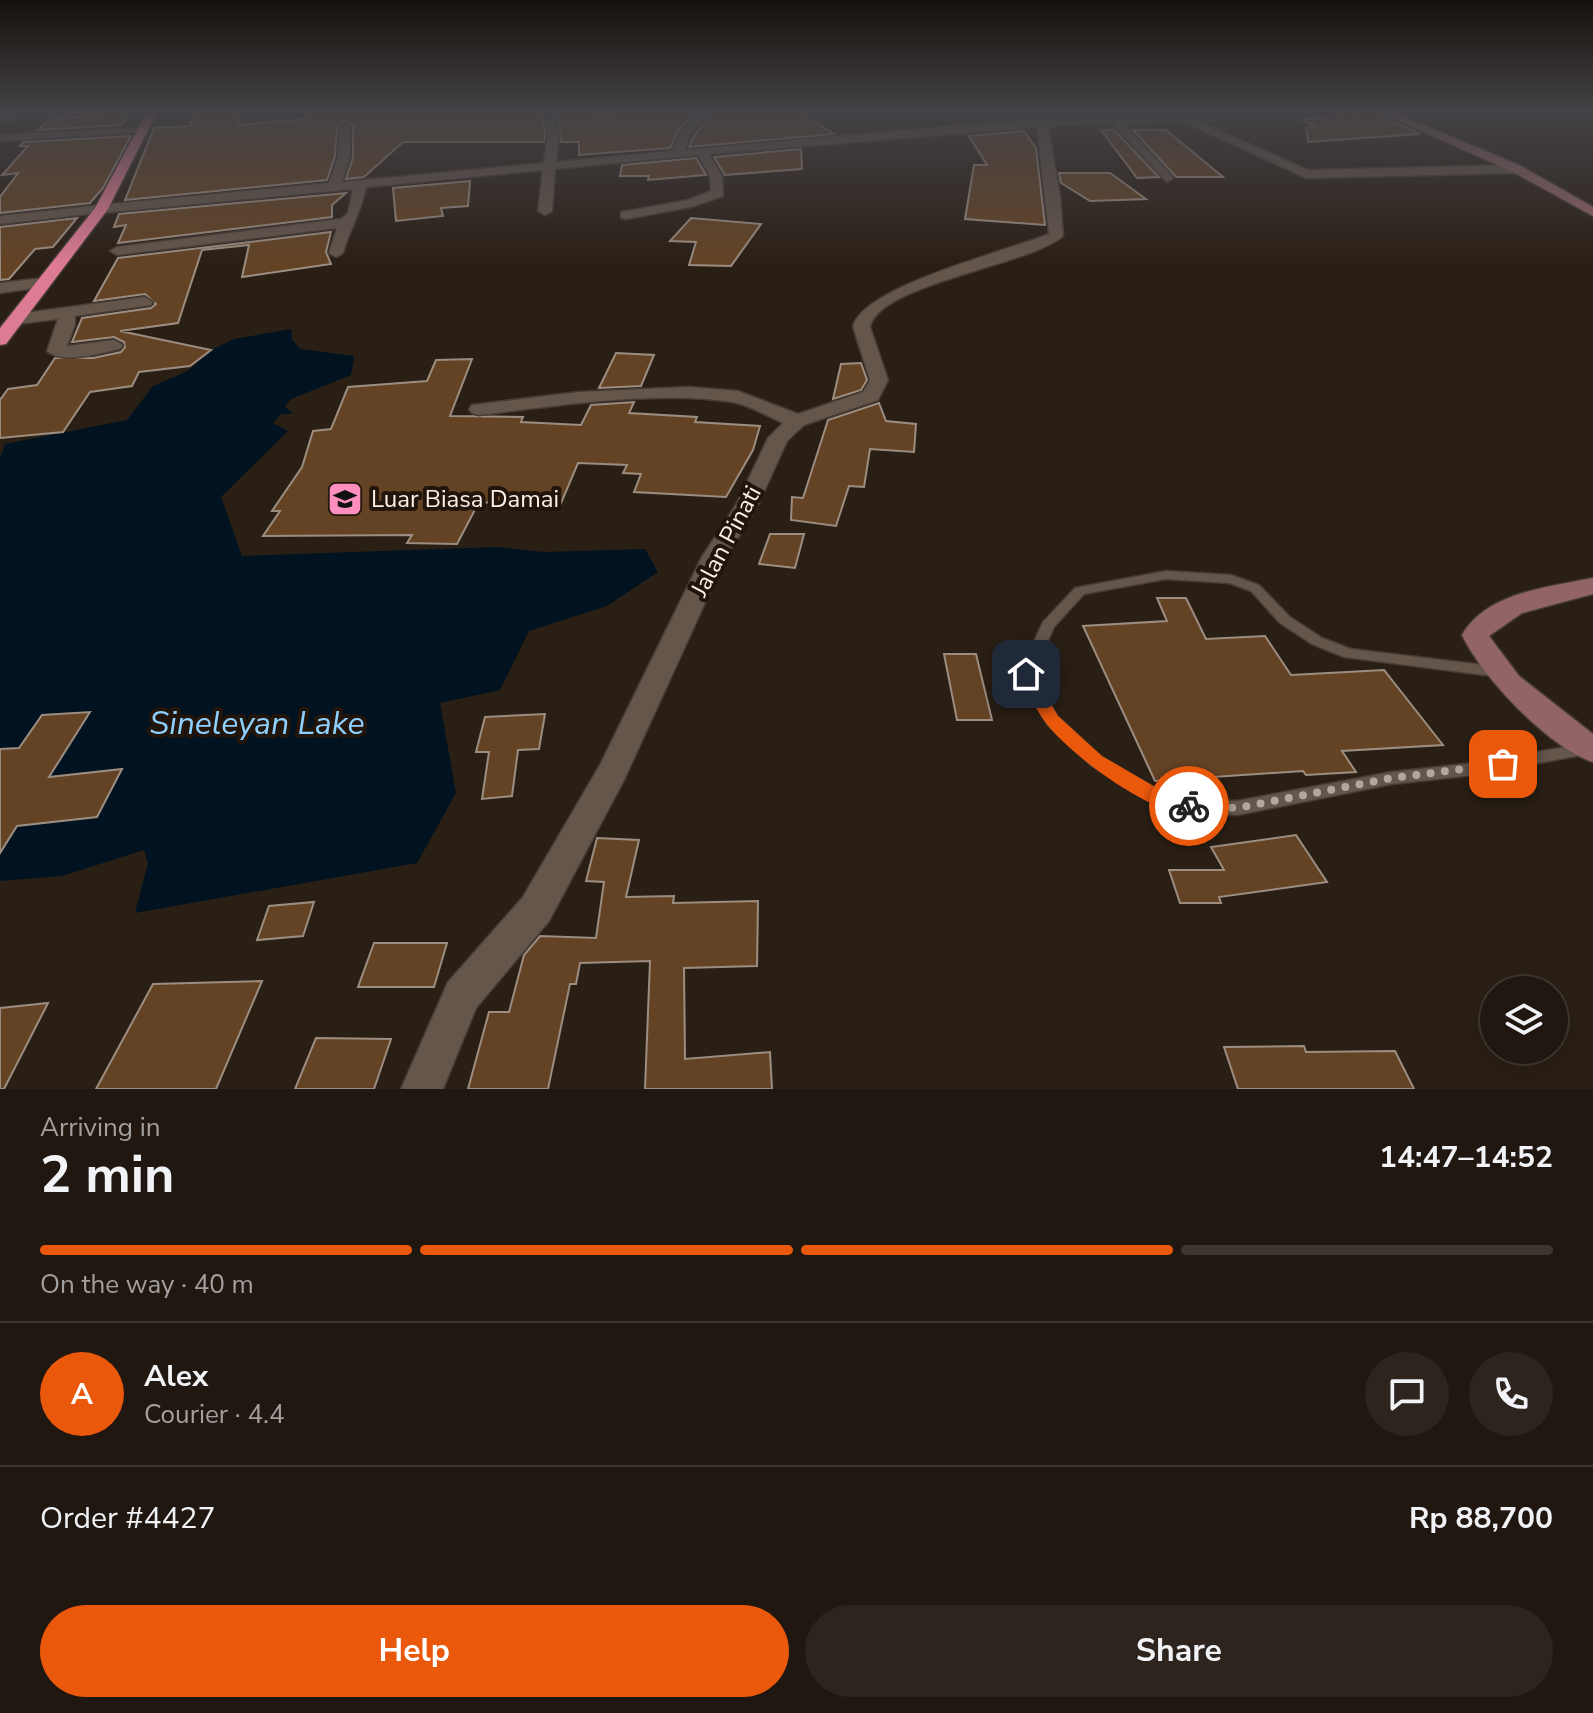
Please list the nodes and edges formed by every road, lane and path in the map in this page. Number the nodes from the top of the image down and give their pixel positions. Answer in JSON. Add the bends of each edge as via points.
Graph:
{"nodes":[{"id":1,"x":125,"y":163,"type":"edge"},
{"id":2,"x":342,"y":163,"type":"edge"},
{"id":3,"x":573,"y":163,"type":"edge"},
{"id":4,"x":708,"y":163,"type":"edge"},
{"id":5,"x":1050,"y":163,"type":"edge"},
{"id":6,"x":1153,"y":163,"type":"edge"},
{"id":7,"x":1281,"y":163,"type":"edge"},
{"id":8,"x":1503,"y":163,"type":"edge"},
{"id":9,"x":547,"y":165,"type":"junction"},
{"id":10,"x":1517,"y":169,"type":"junction"},
{"id":11,"x":1167,"y":178,"type":"dead end"},
{"id":12,"x":360,"y":185,"type":"junction"},
{"id":13,"x":334,"y":188,"type":"junction"},
{"id":14,"x":101,"y":209,"type":"junction"},
{"id":15,"x":545,"y":211,"type":"dead end"},
{"id":16,"x":1593,"y":212,"type":"edge"},
{"id":17,"x":626,"y":215,"type":"dead end"},
{"id":18,"x":0,"y":220,"type":"edge"},
{"id":19,"x":194,"y":221,"type":"dead end"},
{"id":20,"x":345,"y":223,"type":"junction"},
{"id":21,"x":185,"y":243,"type":"junction"},
{"id":22,"x":117,"y":251,"type":"dead end"},
{"id":23,"x":336,"y":253,"type":"dead end"},
{"id":24,"x":43,"y":283,"type":"junction"},
{"id":25,"x":0,"y":288,"type":"edge"},
{"id":26,"x":145,"y":302,"type":"dead end"},
{"id":27,"x":66,"y":312,"type":"junction"},
{"id":28,"x":17,"y":319,"type":"junction"},
{"id":29,"x":0,"y":340,"type":"edge"},
{"id":30,"x":114,"y":345,"type":"dead end"},
{"id":31,"x":479,"y":409,"type":"dead end"},
{"id":32,"x":797,"y":421,"type":"junction"},
{"id":33,"x":1593,"y":586,"type":"edge"},
{"id":34,"x":1502,"y":672,"type":"junction"},
{"id":35,"x":1592,"y":749,"type":"edge"},
{"id":36,"x":422,"y":1089,"type":"edge"}],
"edges":[{"from":1,"to":14,"type":"highway"},
{"from":2,"to":13,"type":"street"},
{"from":3,"to":9,"type":"street"},
{"from":4,"to":17,"type":"street","via":[[718,193]]},
{"from":5,"to":32,"type":"street","via":[[1056,236],[1033,249],[899,291],[865,312],[860,326],[879,380],[871,396]]},
{"from":6,"to":11,"type":"street"},
{"from":7,"to":10,"type":"street","via":[[1306,174]]},
{"from":8,"to":10,"type":"main road"},
{"from":9,"to":12,"type":"street"},
{"from":9,"to":15,"type":"street"},
{"from":10,"to":16,"type":"main road"},
{"from":12,"to":13,"type":"street"},
{"from":12,"to":20,"type":"street","via":[[354,214]]},
{"from":13,"to":14,"type":"street"},
{"from":14,"to":18,"type":"street"},
{"from":14,"to":24,"type":"highway"},
{"from":19,"to":21,"type":"street"},
{"from":20,"to":21,"type":"street"},
{"from":20,"to":23,"type":"street"},
{"from":21,"to":22,"type":"street"},
{"from":24,"to":25,"type":"street"},
{"from":24,"to":28,"type":"highway"},
{"from":26,"to":27,"type":"street"},
{"from":27,"to":28,"type":"street"},
{"from":27,"to":30,"type":"street","via":[[67,325],[56,351]]},
{"from":28,"to":29,"type":"highway"},
{"from":31,"to":32,"type":"street","via":[[689,393],[738,397]]},
{"from":32,"to":36,"type":"street","name":"Jalan Pinati","via":[[778,438],[748,503],[714,557],[613,771],[536,909],[462,995]]},
{"from":33,"to":34,"type":"main road","via":[[1519,605],[1482,625],[1475,635],[1481,651]]},
{"from":34,"to":35,"type":"main road"},
{"from":34,"to":35,"type":"lane","via":[[1349,654],[1285,620],[1255,588],[1231,579],[1166,575],[1080,591],[1048,625],[1026,674],[1052,720],[1096,761],[1172,806],[1237,808],[1392,778]]}]}
